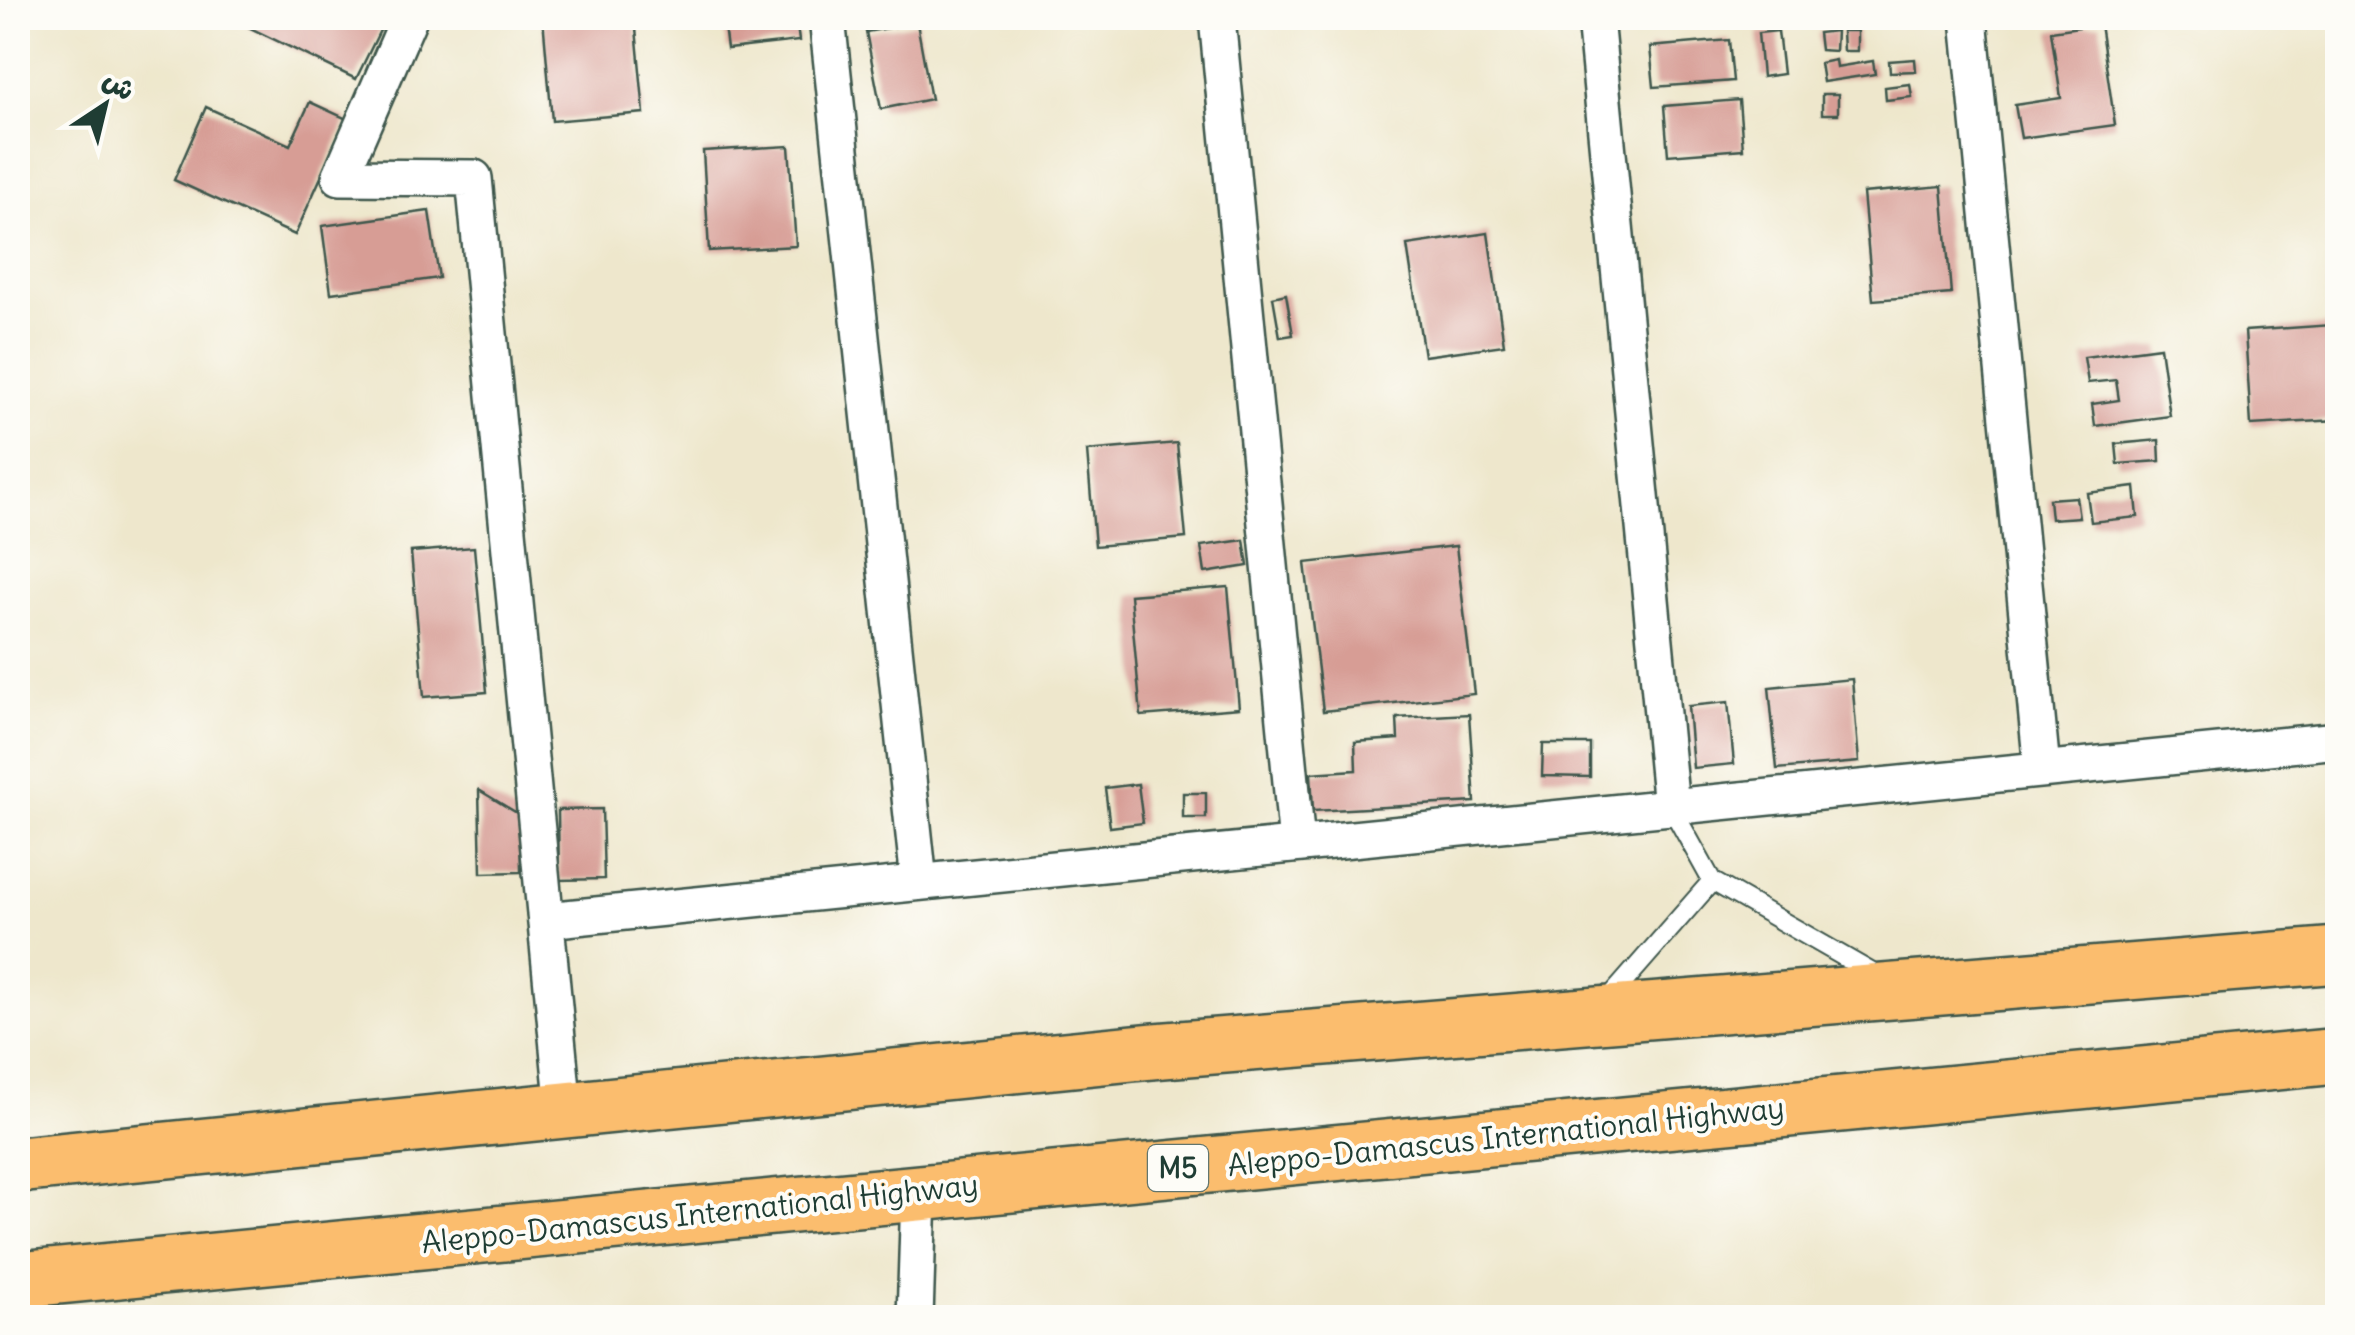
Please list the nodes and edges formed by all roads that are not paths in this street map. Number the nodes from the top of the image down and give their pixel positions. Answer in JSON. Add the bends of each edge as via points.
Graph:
{"nodes":[{"id":1,"x":409,"y":18,"type":"edge"},
{"id":2,"x":827,"y":18,"type":"edge"},
{"id":3,"x":1217,"y":18,"type":"edge"},
{"id":4,"x":1595,"y":18,"type":"edge"},
{"id":5,"x":1969,"y":18,"type":"edge"},
{"id":6,"x":2338,"y":740,"type":"edge"},
{"id":7,"x":2042,"y":770,"type":"junction"},
{"id":8,"x":1671,"y":806,"type":"junction"},
{"id":9,"x":1298,"y":844,"type":"junction"},
{"id":10,"x":1712,"y":881,"type":"junction"},
{"id":11,"x":919,"y":882,"type":"junction"},
{"id":12,"x":546,"y":920,"type":"junction"},
{"id":13,"x":2338,"y":955,"type":"edge"},
{"id":14,"x":1904,"y":990,"type":"junction"},
{"id":15,"x":1593,"y":1016,"type":"junction"},
{"id":16,"x":2338,"y":1056,"type":"edge"},
{"id":17,"x":564,"y":1110,"type":"junction"},
{"id":18,"x":18,"y":1165,"type":"edge"},
{"id":19,"x":919,"y":1193,"type":"junction"},
{"id":20,"x":18,"y":1280,"type":"edge"},
{"id":21,"x":914,"y":1318,"type":"edge"}],
"edges":[{"from":1,"to":12,"type":"street","via":[[340,177],[474,178]]},
{"from":2,"to":11,"type":"street"},
{"from":3,"to":9,"type":"street"},
{"from":4,"to":8,"type":"street"},
{"from":5,"to":7,"type":"street"},
{"from":6,"to":7,"type":"street"},
{"from":7,"to":8,"type":"street"},
{"from":8,"to":9,"type":"street"},
{"from":8,"to":10,"type":"lane"},
{"from":9,"to":11,"type":"street"},
{"from":10,"to":14,"type":"lane"},
{"from":10,"to":15,"type":"lane"},
{"from":11,"to":12,"type":"street"},
{"from":12,"to":17,"type":"street"},
{"from":13,"to":14,"type":"highway"},
{"from":14,"to":15,"type":"highway"},
{"from":15,"to":17,"type":"highway","via":[[1153,1051]]},
{"from":16,"to":19,"type":"highway","name":"Aleppo-Damascus International Highway","number":"M5"},
{"from":17,"to":18,"type":"highway"},
{"from":19,"to":20,"type":"highway","name":"Aleppo-Damascus International Highway","number":"M5"},
{"from":19,"to":21,"type":"street"}]}
